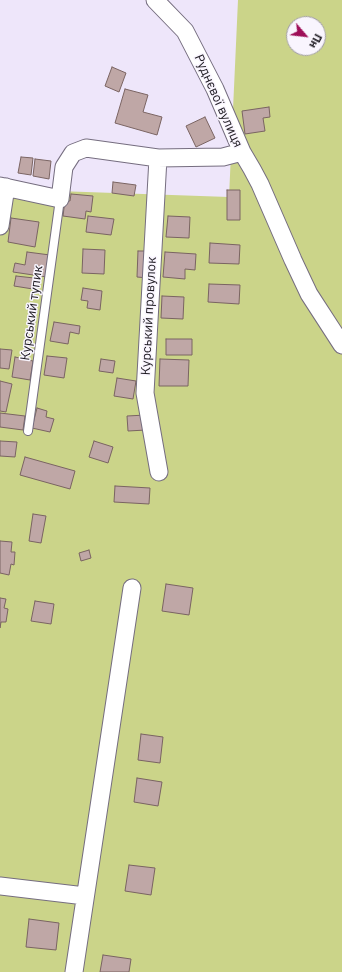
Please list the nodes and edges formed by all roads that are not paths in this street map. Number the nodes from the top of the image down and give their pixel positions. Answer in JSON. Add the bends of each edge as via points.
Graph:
{"nodes":[{"id":1,"x":155,"y":0,"type":"edge"},
{"id":2,"x":242,"y":152,"type":"junction"},
{"id":3,"x":158,"y":158,"type":"junction"},
{"id":4,"x":3,"y":187,"type":"edge"},
{"id":5,"x":60,"y":199,"type":"junction"},
{"id":6,"x":0,"y":226,"type":"edge"},
{"id":7,"x":342,"y":345,"type":"edge"},
{"id":8,"x":28,"y":431,"type":"dead end"},
{"id":9,"x":159,"y":472,"type":"dead end"},
{"id":10,"x":132,"y":588,"type":"dead end"},
{"id":11,"x":0,"y":886,"type":"edge"},
{"id":12,"x":85,"y":896,"type":"junction"},
{"id":13,"x":74,"y":972,"type":"edge"}],
"edges":[{"from":1,"to":2,"type":"street","name":"Руднєвої вулиця","via":[[185,31],[215,89]]},
{"from":2,"to":3,"type":"street","name":"Руднєвої вулиця","via":[[223,157]]},
{"from":2,"to":7,"type":"street","via":[[260,184],[309,294]]},
{"from":3,"to":5,"type":"street","name":"Руднєвої вулиця","via":[[86,148],[73,152],[64,167]]},
{"from":3,"to":9,"type":"street","name":"Курський провулок","via":[[145,393]]},
{"from":4,"to":5,"type":"street"},
{"from":4,"to":6,"type":"street"},
{"from":5,"to":8,"type":"lane","name":"Курський тупик"},
{"from":10,"to":12,"type":"street"},
{"from":11,"to":12,"type":"street"},
{"from":12,"to":13,"type":"street"}]}
